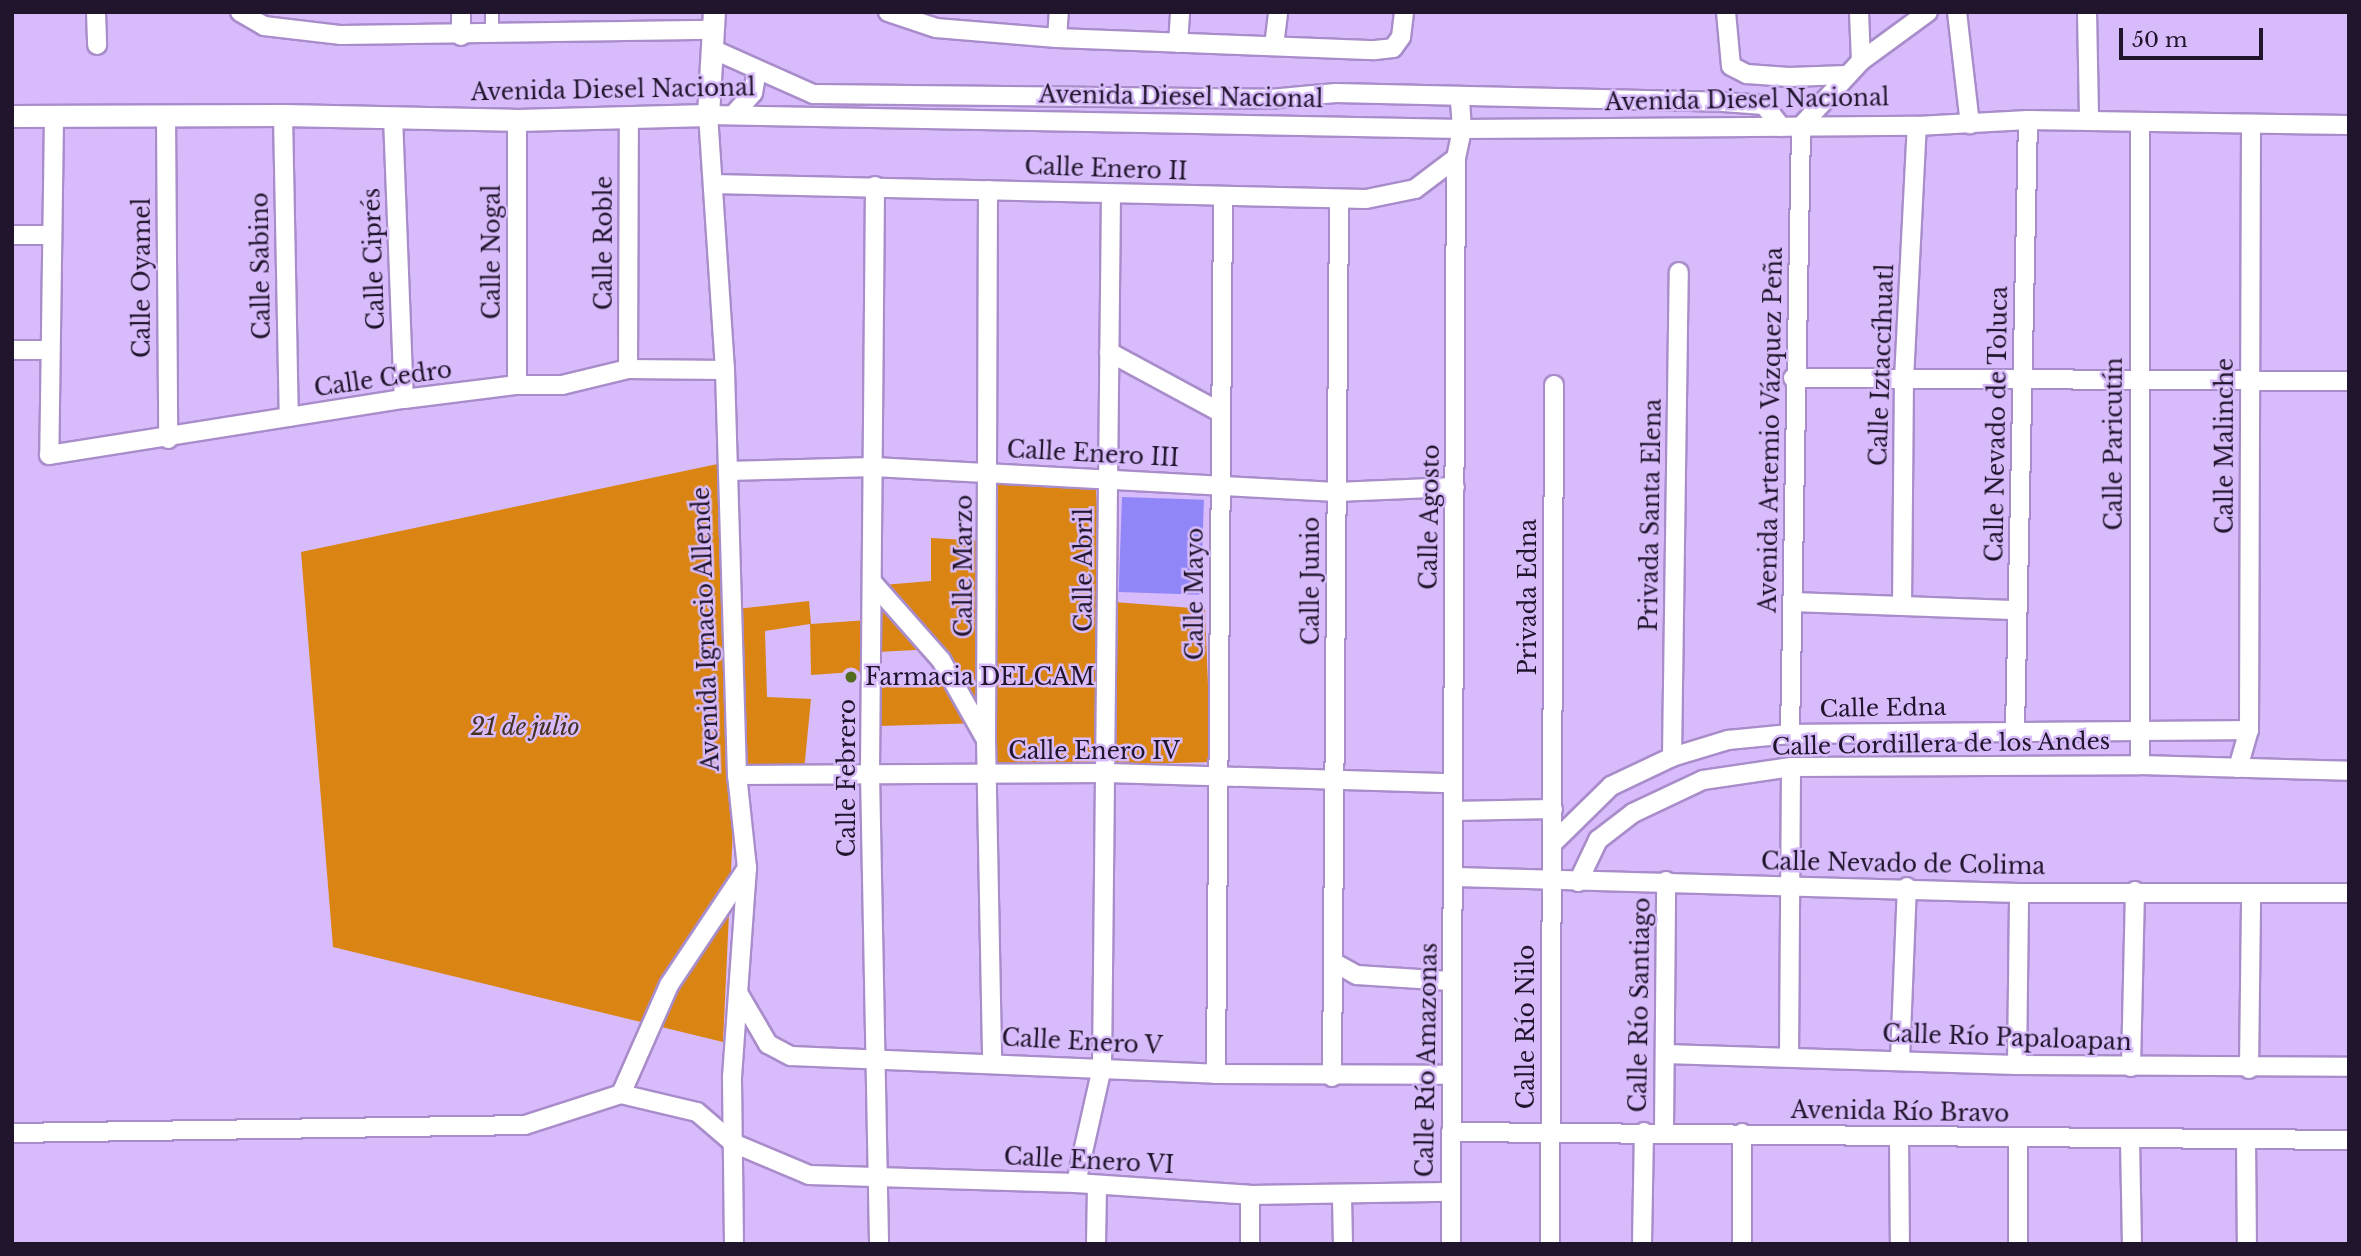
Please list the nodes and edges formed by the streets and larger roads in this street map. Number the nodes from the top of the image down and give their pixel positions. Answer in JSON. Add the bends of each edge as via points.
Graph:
{"nodes":[{"id":1,"x":96,"y":12,"type":"edge"},
{"id":2,"x":240,"y":12,"type":"edge"},
{"id":3,"x":461,"y":12,"type":"edge"},
{"id":4,"x":492,"y":12,"type":"edge"},
{"id":5,"x":888,"y":12,"type":"edge"},
{"id":6,"x":1059,"y":12,"type":"edge"},
{"id":7,"x":1180,"y":12,"type":"edge"},
{"id":8,"x":1278,"y":12,"type":"edge"},
{"id":9,"x":1404,"y":12,"type":"edge"},
{"id":10,"x":1859,"y":12,"type":"edge"},
{"id":11,"x":1928,"y":12,"type":"edge"},
{"id":12,"x":1957,"y":12,"type":"edge"},
{"id":13,"x":2087,"y":12,"type":"edge"},
{"id":14,"x":1723,"y":14,"type":"edge"},
{"id":15,"x":936,"y":20,"type":"edge"},
{"id":16,"x":714,"y":30,"type":"edge"},
{"id":17,"x":492,"y":35,"type":"junction"},
{"id":18,"x":461,"y":36,"type":"junction"},
{"id":19,"x":1057,"y":38,"type":"junction"},
{"id":20,"x":1178,"y":43,"type":"junction"},
{"id":21,"x":97,"y":45,"type":"dead end"},
{"id":22,"x":1274,"y":46,"type":"junction"},
{"id":23,"x":1861,"y":61,"type":"junction"},
{"id":24,"x":757,"y":70,"type":"junction"},
{"id":25,"x":1848,"y":75,"type":"junction"},
{"id":26,"x":1460,"y":97,"type":"junction"},
{"id":27,"x":734,"y":114,"type":"junction"},
{"id":28,"x":283,"y":115,"type":"junction"},
{"id":29,"x":708,"y":115,"type":"junction"},
{"id":30,"x":12,"y":116,"type":"edge"},
{"id":31,"x":166,"y":116,"type":"junction"},
{"id":32,"x":54,"y":117,"type":"junction"},
{"id":33,"x":393,"y":117,"type":"junction"},
{"id":34,"x":629,"y":117,"type":"junction"},
{"id":35,"x":517,"y":120,"type":"junction"},
{"id":36,"x":2028,"y":120,"type":"junction"},
{"id":37,"x":2089,"y":121,"type":"junction"},
{"id":38,"x":2140,"y":122,"type":"junction"},
{"id":39,"x":1970,"y":124,"type":"junction"},
{"id":40,"x":2251,"y":124,"type":"junction"},
{"id":41,"x":2349,"y":125,"type":"edge"},
{"id":42,"x":1917,"y":126,"type":"junction"},
{"id":43,"x":1781,"y":127,"type":"junction"},
{"id":44,"x":1801,"y":127,"type":"junction"},
{"id":45,"x":1462,"y":129,"type":"junction"},
{"id":46,"x":1456,"y":158,"type":"junction"},
{"id":47,"x":713,"y":184,"type":"junction"},
{"id":48,"x":876,"y":186,"type":"junction"},
{"id":49,"x":988,"y":190,"type":"junction"},
{"id":50,"x":1111,"y":194,"type":"junction"},
{"id":51,"x":1223,"y":197,"type":"junction"},
{"id":52,"x":1339,"y":199,"type":"junction"},
{"id":53,"x":12,"y":235,"type":"edge"},
{"id":54,"x":52,"y":235,"type":"junction"},
{"id":55,"x":1679,"y":272,"type":"dead end"},
{"id":56,"x":12,"y":350,"type":"edge"},
{"id":57,"x":50,"y":350,"type":"junction"},
{"id":58,"x":1109,"y":352,"type":"junction"},
{"id":59,"x":628,"y":369,"type":"junction"},
{"id":60,"x":725,"y":370,"type":"junction"},
{"id":61,"x":1793,"y":378,"type":"junction"},
{"id":62,"x":1904,"y":379,"type":"junction"},
{"id":63,"x":2022,"y":379,"type":"junction"},
{"id":64,"x":2138,"y":380,"type":"junction"},
{"id":65,"x":2250,"y":380,"type":"junction"},
{"id":66,"x":2349,"y":381,"type":"edge"},
{"id":67,"x":517,"y":385,"type":"junction"},
{"id":68,"x":1554,"y":385,"type":"dead end"},
{"id":69,"x":404,"y":399,"type":"junction"},
{"id":70,"x":1220,"y":412,"type":"junction"},
{"id":71,"x":289,"y":417,"type":"junction"},
{"id":72,"x":168,"y":439,"type":"junction"},
{"id":73,"x":874,"y":467,"type":"junction"},
{"id":74,"x":728,"y":471,"type":"junction"},
{"id":75,"x":989,"y":474,"type":"junction"},
{"id":76,"x":1109,"y":480,"type":"junction"},
{"id":77,"x":1219,"y":486,"type":"junction"},
{"id":78,"x":1455,"y":487,"type":"junction"},
{"id":79,"x":1336,"y":492,"type":"junction"},
{"id":80,"x":873,"y":583,"type":"junction"},
{"id":81,"x":1795,"y":603,"type":"junction"},
{"id":82,"x":1902,"y":606,"type":"junction"},
{"id":83,"x":2017,"y":610,"type":"junction"},
{"id":84,"x":2015,"y":730,"type":"junction"},
{"id":85,"x":2249,"y":730,"type":"junction"},
{"id":86,"x":2141,"y":731,"type":"junction"},
{"id":87,"x":1790,"y":734,"type":"junction"},
{"id":88,"x":986,"y":740,"type":"junction"},
{"id":89,"x":1672,"y":757,"type":"junction"},
{"id":90,"x":2140,"y":765,"type":"junction"},
{"id":91,"x":1791,"y":767,"type":"junction"},
{"id":92,"x":2238,"y":768,"type":"junction"},
{"id":93,"x":2349,"y":771,"type":"edge"},
{"id":94,"x":870,"y":773,"type":"junction"},
{"id":95,"x":1107,"y":773,"type":"junction"},
{"id":96,"x":989,"y":774,"type":"junction"},
{"id":97,"x":737,"y":775,"type":"junction"},
{"id":98,"x":1221,"y":777,"type":"junction"},
{"id":99,"x":1335,"y":781,"type":"junction"},
{"id":100,"x":1451,"y":783,"type":"junction"},
{"id":101,"x":1553,"y":810,"type":"junction"},
{"id":102,"x":1453,"y":811,"type":"junction"},
{"id":103,"x":1552,"y":844,"type":"junction"},
{"id":104,"x":747,"y":868,"type":"junction"},
{"id":105,"x":1456,"y":877,"type":"junction"},
{"id":106,"x":1666,"y":881,"type":"junction"},
{"id":107,"x":1550,"y":882,"type":"junction"},
{"id":108,"x":1577,"y":882,"type":"junction"},
{"id":109,"x":1789,"y":887,"type":"junction"},
{"id":110,"x":1907,"y":887,"type":"junction"},
{"id":111,"x":2135,"y":891,"type":"junction"},
{"id":112,"x":2019,"y":893,"type":"junction"},
{"id":113,"x":2349,"y":893,"type":"edge"},
{"id":114,"x":2251,"y":894,"type":"junction"},
{"id":115,"x":1335,"y":963,"type":"junction"},
{"id":116,"x":1450,"y":981,"type":"junction"},
{"id":117,"x":740,"y":996,"type":"junction"},
{"id":118,"x":1665,"y":1054,"type":"junction"},
{"id":119,"x":1789,"y":1057,"type":"junction"},
{"id":120,"x":1900,"y":1059,"type":"junction"},
{"id":121,"x":992,"y":1061,"type":"junction"},
{"id":122,"x":874,"y":1063,"type":"junction"},
{"id":123,"x":2017,"y":1065,"type":"junction"},
{"id":124,"x":2131,"y":1067,"type":"junction"},
{"id":125,"x":2349,"y":1067,"type":"edge"},
{"id":126,"x":1102,"y":1068,"type":"junction"},
{"id":127,"x":2249,"y":1069,"type":"junction"},
{"id":128,"x":1216,"y":1074,"type":"junction"},
{"id":129,"x":1452,"y":1075,"type":"junction"},
{"id":130,"x":1332,"y":1077,"type":"junction"},
{"id":131,"x":621,"y":1094,"type":"junction"},
{"id":132,"x":1664,"y":1130,"type":"junction"},
{"id":133,"x":1451,"y":1132,"type":"junction"},
{"id":134,"x":1644,"y":1132,"type":"junction"},
{"id":135,"x":12,"y":1133,"type":"edge"},
{"id":136,"x":1742,"y":1133,"type":"junction"},
{"id":137,"x":1550,"y":1134,"type":"junction"},
{"id":138,"x":1899,"y":1138,"type":"junction"},
{"id":139,"x":2018,"y":1138,"type":"junction"},
{"id":140,"x":2246,"y":1139,"type":"junction"},
{"id":141,"x":2130,"y":1140,"type":"junction"},
{"id":142,"x":2349,"y":1140,"type":"edge"},
{"id":143,"x":733,"y":1143,"type":"junction"},
{"id":144,"x":879,"y":1177,"type":"junction"},
{"id":145,"x":1076,"y":1183,"type":"junction"},
{"id":146,"x":1097,"y":1185,"type":"junction"},
{"id":147,"x":1449,"y":1192,"type":"junction"},
{"id":148,"x":1250,"y":1195,"type":"junction"},
{"id":149,"x":1342,"y":1197,"type":"junction"},
{"id":150,"x":734,"y":1244,"type":"edge"},
{"id":151,"x":879,"y":1244,"type":"edge"},
{"id":152,"x":1096,"y":1244,"type":"edge"},
{"id":153,"x":1250,"y":1244,"type":"edge"},
{"id":154,"x":1343,"y":1244,"type":"edge"},
{"id":155,"x":1451,"y":1244,"type":"edge"},
{"id":156,"x":1550,"y":1244,"type":"edge"},
{"id":157,"x":1642,"y":1244,"type":"edge"},
{"id":158,"x":1742,"y":1244,"type":"edge"},
{"id":159,"x":1900,"y":1244,"type":"edge"},
{"id":160,"x":2018,"y":1244,"type":"edge"},
{"id":161,"x":2132,"y":1244,"type":"edge"},
{"id":162,"x":2247,"y":1244,"type":"edge"}],
"edges":[{"from":1,"to":21,"type":"street"},
{"from":2,"to":18,"type":"street","via":[[264,26],[341,35]]},
{"from":3,"to":18,"type":"street"},
{"from":4,"to":17,"type":"street"},
{"from":5,"to":15,"type":"street"},
{"from":6,"to":19,"type":"street"},
{"from":7,"to":20,"type":"street"},
{"from":8,"to":22,"type":"street"},
{"from":9,"to":22,"type":"street","via":[[1401,37],[1393,48]]},
{"from":10,"to":23,"type":"street"},
{"from":11,"to":23,"type":"street"},
{"from":12,"to":39,"type":"street"},
{"from":13,"to":37,"type":"street"},
{"from":14,"to":25,"type":"street","via":[[1731,66],[1747,74]]},
{"from":15,"to":19,"type":"street"},
{"from":16,"to":17,"type":"street"},
{"from":16,"to":24,"type":"street"},
{"from":16,"to":29,"type":"street","name":"Avenida Ignacio Allende"},
{"from":17,"to":18,"type":"street"},
{"from":19,"to":20,"type":"street"},
{"from":20,"to":22,"type":"street"},
{"from":23,"to":25,"type":"street"},
{"from":24,"to":26,"type":"street","via":[[813,94]]},
{"from":24,"to":27,"type":"street","via":[[753,93]]},
{"from":25,"to":44,"type":"street"},
{"from":26,"to":43,"type":"street","via":[[1764,105]]},
{"from":26,"to":45,"type":"street"},
{"from":27,"to":29,"type":"street","name":"Avenida Diesel Nacional"},
{"from":27,"to":45,"type":"street","name":"Avenida Diesel Nacional"},
{"from":28,"to":31,"type":"street","name":"Avenida Diesel Nacional"},
{"from":28,"to":33,"type":"street","name":"Avenida Diesel Nacional"},
{"from":28,"to":71,"type":"street","name":"Calle Sabino"},
{"from":29,"to":34,"type":"street","name":"Avenida Diesel Nacional"},
{"from":29,"to":47,"type":"street","name":"Avenida Ignacio Allende"},
{"from":30,"to":32,"type":"street","name":"Avenida Diesel Nacional"},
{"from":31,"to":32,"type":"street","name":"Avenida Diesel Nacional"},
{"from":31,"to":72,"type":"street","name":"Calle Oyamel"},
{"from":32,"to":54,"type":"street"},
{"from":33,"to":35,"type":"street","name":"Avenida Diesel Nacional"},
{"from":33,"to":69,"type":"street","name":"Calle Ciprés"},
{"from":34,"to":35,"type":"street","name":"Avenida Diesel Nacional"},
{"from":34,"to":59,"type":"street","name":"Calle Roble"},
{"from":35,"to":67,"type":"street","name":"Calle Nogal"},
{"from":36,"to":37,"type":"street","name":"Avenida Diesel Nacional"},
{"from":36,"to":39,"type":"street","name":"Avenida Diesel Nacional"},
{"from":36,"to":63,"type":"street","name":"Calle Nevado de Toluca"},
{"from":37,"to":38,"type":"street","name":"Avenida Diesel Nacional"},
{"from":38,"to":40,"type":"street","name":"Avenida Diesel Nacional"},
{"from":38,"to":64,"type":"street","name":"Calle Paricutín"},
{"from":39,"to":42,"type":"street","name":"Avenida Diesel Nacional"},
{"from":40,"to":41,"type":"street","name":"Avenida Diesel Nacional"},
{"from":40,"to":65,"type":"street","name":"Calle Malinche"},
{"from":42,"to":44,"type":"street","name":"Avenida Diesel Nacional"},
{"from":42,"to":62,"type":"street","name":"Calle Iztaccíhuatl"},
{"from":43,"to":44,"type":"street","name":"Avenida Diesel Nacional"},
{"from":43,"to":45,"type":"street","name":"Avenida Diesel Nacional"},
{"from":44,"to":61,"type":"street","name":"Avenida Artemio Vázquez Peña"},
{"from":45,"to":46,"type":"street"},
{"from":46,"to":52,"type":"street","name":"Calle Enero II","via":[[1415,189]]},
{"from":46,"to":78,"type":"street","name":"Calle Agosto"},
{"from":47,"to":48,"type":"street","name":"Calle Enero II"},
{"from":47,"to":60,"type":"street","name":"Avenida Ignacio Allende"},
{"from":48,"to":49,"type":"street","name":"Calle Enero II"},
{"from":48,"to":73,"type":"street","name":"Calle Febrero"},
{"from":49,"to":50,"type":"street","name":"Calle Enero II"},
{"from":49,"to":75,"type":"street","name":"Calle Marzo"},
{"from":50,"to":51,"type":"street","name":"Calle Enero II"},
{"from":50,"to":58,"type":"street","name":"Calle Abril"},
{"from":51,"to":52,"type":"street","name":"Calle Enero II"},
{"from":51,"to":70,"type":"street","name":"Calle Mayo"},
{"from":52,"to":79,"type":"street","name":"Calle Junio"},
{"from":53,"to":54,"type":"street"},
{"from":54,"to":57,"type":"street"},
{"from":55,"to":89,"type":"street","name":"Privada Santa Elena"},
{"from":56,"to":57,"type":"street"},
{"from":57,"to":72,"type":"street","name":"Calle Cedro","via":[[49,455]]},
{"from":58,"to":70,"type":"street"},
{"from":58,"to":76,"type":"street","name":"Calle Abril"},
{"from":59,"to":60,"type":"street","name":"Calle Cedro"},
{"from":59,"to":67,"type":"street","name":"Calle Cedro","via":[[562,385]]},
{"from":60,"to":74,"type":"street","name":"Avenida Ignacio Allende"},
{"from":61,"to":62,"type":"street"},
{"from":61,"to":81,"type":"street","name":"Avenida Artemio Vázquez Peña"},
{"from":62,"to":63,"type":"street"},
{"from":62,"to":82,"type":"street","name":"Calle Iztaccíhuatl"},
{"from":63,"to":64,"type":"street"},
{"from":63,"to":83,"type":"street","name":"Calle Nevado de Toluca"},
{"from":64,"to":65,"type":"street"},
{"from":64,"to":86,"type":"street","name":"Calle Paricutín"},
{"from":65,"to":66,"type":"street"},
{"from":65,"to":85,"type":"street","name":"Calle Malinche"},
{"from":67,"to":69,"type":"street","name":"Calle Cedro"},
{"from":68,"to":101,"type":"street","name":"Privada Edna"},
{"from":69,"to":71,"type":"street","name":"Calle Cedro"},
{"from":70,"to":77,"type":"street","name":"Calle Mayo"},
{"from":71,"to":72,"type":"street","name":"Calle Cedro"},
{"from":73,"to":74,"type":"street","name":"Calle Enero III"},
{"from":73,"to":75,"type":"street","name":"Calle Enero III"},
{"from":73,"to":80,"type":"street","name":"Calle Febrero"},
{"from":74,"to":97,"type":"street","name":"Avenida Ignacio Allende"},
{"from":75,"to":76,"type":"street","name":"Calle Enero III"},
{"from":75,"to":88,"type":"street","name":"Calle Marzo"},
{"from":76,"to":77,"type":"street","name":"Calle Enero III"},
{"from":76,"to":95,"type":"street","name":"Calle Abril"},
{"from":77,"to":79,"type":"street","name":"Calle Enero III"},
{"from":77,"to":98,"type":"street","name":"Calle Mayo"},
{"from":78,"to":79,"type":"street","name":"Calle Enero III"},
{"from":78,"to":100,"type":"street","name":"Calle Agosto"},
{"from":79,"to":99,"type":"street","name":"Calle Junio"},
{"from":80,"to":88,"type":"street","via":[[941,660]]},
{"from":80,"to":94,"type":"street","name":"Calle Febrero"},
{"from":81,"to":82,"type":"street"},
{"from":81,"to":87,"type":"street","name":"Avenida Artemio Vázquez Peña"},
{"from":82,"to":83,"type":"street"},
{"from":83,"to":84,"type":"street","name":"Calle Nevado de Toluca"},
{"from":84,"to":86,"type":"street","name":"Calle Edna"},
{"from":84,"to":87,"type":"street","name":"Calle Edna"},
{"from":85,"to":86,"type":"street","name":"Calle Edna"},
{"from":85,"to":92,"type":"street","name":"Calle Malinche"},
{"from":86,"to":90,"type":"street","name":"Calle Paricutín"},
{"from":87,"to":89,"type":"street","name":"Calle Edna","via":[[1728,740]]},
{"from":88,"to":96,"type":"street","name":"Calle Marzo"},
{"from":89,"to":103,"type":"street","name":"Calle Edna","via":[[1611,786]]},
{"from":90,"to":91,"type":"street","name":"Calle Cordillera de los Andes"},
{"from":90,"to":92,"type":"street","name":"Calle Cordillera de los Andes"},
{"from":91,"to":108,"type":"street","name":"Calle Cordillera de los Andes","via":[[1703,780],[1633,813],[1598,840]]},
{"from":91,"to":109,"type":"street"},
{"from":92,"to":93,"type":"street","name":"Calle Cordillera de los Andes"},
{"from":94,"to":96,"type":"street","name":"Calle Enero IV"},
{"from":94,"to":97,"type":"street","name":"Calle Enero IV"},
{"from":94,"to":122,"type":"street","name":"Calle Febrero"},
{"from":95,"to":96,"type":"street","name":"Calle Enero IV"},
{"from":95,"to":98,"type":"street","name":"Calle Enero IV"},
{"from":95,"to":126,"type":"street","name":"Calle Abril"},
{"from":96,"to":121,"type":"street","name":"Calle Marzo"},
{"from":97,"to":104,"type":"street","name":"Avenida Ignacio Allende"},
{"from":98,"to":99,"type":"street","name":"Calle Enero IV"},
{"from":98,"to":128,"type":"street","name":"Calle Mayo"},
{"from":99,"to":100,"type":"street","name":"Calle Enero IV"},
{"from":99,"to":115,"type":"street","name":"Calle Junio"},
{"from":100,"to":102,"type":"street","name":"Calle Agosto"},
{"from":101,"to":102,"type":"street"},
{"from":101,"to":103,"type":"street","name":"Calle Río Nilo"},
{"from":102,"to":105,"type":"street","name":"Calle Agosto"},
{"from":103,"to":107,"type":"street","name":"Calle Río Nilo"},
{"from":104,"to":117,"type":"street","name":"Avenida Ignacio Allende"},
{"from":104,"to":131,"type":"street","via":[[669,985]]},
{"from":105,"to":107,"type":"street","name":"Calle Nevado de Colima"},
{"from":105,"to":116,"type":"street","name":"Calle Río Amazonas"},
{"from":106,"to":108,"type":"street","name":"Calle Nevado de Colima"},
{"from":106,"to":109,"type":"street","name":"Calle Nevado de Colima"},
{"from":106,"to":118,"type":"street","name":"Calle Río Santiago"},
{"from":107,"to":108,"type":"street","name":"Calle Nevado de Colima"},
{"from":107,"to":137,"type":"street","name":"Calle Río Nilo"},
{"from":109,"to":110,"type":"street","name":"Calle Nevado de Colima"},
{"from":109,"to":119,"type":"street"},
{"from":110,"to":112,"type":"street","name":"Calle Nevado de Colima"},
{"from":110,"to":120,"type":"street"},
{"from":111,"to":112,"type":"street","name":"Calle Nevado de Colima"},
{"from":111,"to":114,"type":"street","name":"Calle Nevado de Colima"},
{"from":111,"to":124,"type":"street"},
{"from":112,"to":123,"type":"street"},
{"from":113,"to":114,"type":"street","name":"Calle Nevado de Colima"},
{"from":114,"to":127,"type":"street"},
{"from":115,"to":116,"type":"street","via":[[1357,975]]},
{"from":115,"to":130,"type":"street","name":"Calle Junio"},
{"from":116,"to":129,"type":"street","name":"Calle Río Amazonas"},
{"from":117,"to":122,"type":"street","name":"Calle Enero V","via":[[768,1044],[791,1056]]},
{"from":117,"to":143,"type":"street","name":"Avenida Ignacio Allende","via":[[732,1077]]},
{"from":118,"to":119,"type":"street","name":"Calle Río Papaloapan"},
{"from":118,"to":132,"type":"street","name":"Calle Río Santiago"},
{"from":119,"to":120,"type":"street","name":"Calle Río Papaloapan"},
{"from":120,"to":123,"type":"street","name":"Calle Río Papaloapan"},
{"from":121,"to":122,"type":"street","name":"Calle Enero V"},
{"from":121,"to":126,"type":"street","name":"Calle Enero V"},
{"from":122,"to":144,"type":"street","name":"Calle Febrero"},
{"from":123,"to":124,"type":"street","name":"Calle Río Papaloapan"},
{"from":124,"to":127,"type":"street","name":"Calle Río Papaloapan"},
{"from":125,"to":127,"type":"street","name":"Calle Río Papaloapan"},
{"from":126,"to":128,"type":"street","name":"Calle Enero V"},
{"from":126,"to":145,"type":"street","name":"Calle Abril"},
{"from":128,"to":130,"type":"street","name":"Calle Enero V"},
{"from":129,"to":130,"type":"street","name":"Calle Enero V"},
{"from":129,"to":133,"type":"street","name":"Calle Río Amazonas"},
{"from":131,"to":135,"type":"street","via":[[525,1125]]},
{"from":131,"to":143,"type":"street","name":"Calle Enero VI","via":[[697,1112]]},
{"from":132,"to":134,"type":"street","name":"Avenida Río Bravo"},
{"from":132,"to":136,"type":"street","name":"Avenida Río Bravo"},
{"from":133,"to":137,"type":"street","name":"Avenida Río Bravo"},
{"from":133,"to":147,"type":"street","name":"Calle Río Amazonas"},
{"from":134,"to":137,"type":"street","name":"Avenida Río Bravo"},
{"from":134,"to":157,"type":"street"},
{"from":136,"to":138,"type":"street","name":"Avenida Río Bravo"},
{"from":136,"to":158,"type":"street"},
{"from":137,"to":156,"type":"street","name":"Calle Río Nilo"},
{"from":138,"to":139,"type":"street","name":"Avenida Río Bravo"},
{"from":138,"to":159,"type":"street"},
{"from":139,"to":141,"type":"street","name":"Avenida Río Bravo"},
{"from":139,"to":160,"type":"street"},
{"from":140,"to":141,"type":"street","name":"Avenida Río Bravo"},
{"from":140,"to":142,"type":"street","name":"Avenida Río Bravo"},
{"from":140,"to":162,"type":"street"},
{"from":141,"to":161,"type":"street"},
{"from":143,"to":144,"type":"street","name":"Calle Enero VI","via":[[809,1175]]},
{"from":143,"to":150,"type":"street","name":"Avenida Ignacio Allende"},
{"from":144,"to":145,"type":"street","name":"Calle Enero VI"},
{"from":144,"to":151,"type":"street","name":"Calle Febrero"},
{"from":145,"to":146,"type":"street","name":"Calle Enero VI"},
{"from":146,"to":148,"type":"street","name":"Calle Enero VI"},
{"from":146,"to":152,"type":"street"},
{"from":147,"to":149,"type":"street","name":"Calle Enero VI"},
{"from":147,"to":155,"type":"street","name":"Calle Río Amazonas"},
{"from":148,"to":149,"type":"street","name":"Calle Enero VI"},
{"from":148,"to":153,"type":"street"},
{"from":149,"to":154,"type":"street"}]}
